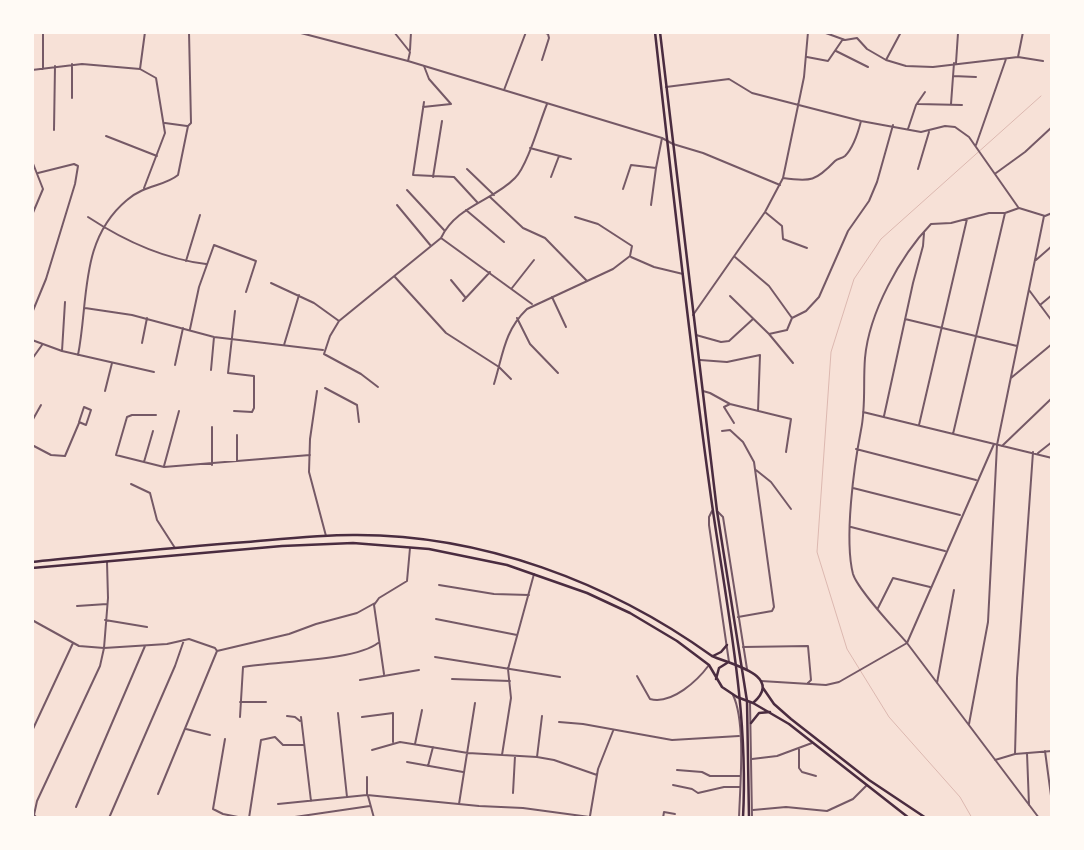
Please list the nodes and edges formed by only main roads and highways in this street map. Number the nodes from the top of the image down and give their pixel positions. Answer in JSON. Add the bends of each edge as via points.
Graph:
{"nodes":[{"id":1,"x":655,"y":32,"type":"edge"},
{"id":2,"x":660,"y":32,"type":"edge"},
{"id":3,"x":32,"y":562,"type":"edge"},
{"id":4,"x":32,"y":568,"type":"edge"},
{"id":5,"x":642,"y":612,"type":"junction"},
{"id":6,"x":639,"y":618,"type":"junction"},
{"id":7,"x":727,"y":645,"type":"road end"},
{"id":8,"x":712,"y":656,"type":"junction"},
{"id":9,"x":728,"y":662,"type":"junction"},
{"id":10,"x":716,"y":679,"type":"junction"},
{"id":11,"x":762,"y":688,"type":"junction"},
{"id":12,"x":752,"y":702,"type":"junction"},
{"id":13,"x":771,"y":712,"type":"junction"},
{"id":14,"x":751,"y":723,"type":"road end"},
{"id":15,"x":840,"y":756,"type":"junction"},
{"id":16,"x":837,"y":761,"type":"junction"},
{"id":17,"x":743,"y":818,"type":"edge"},
{"id":18,"x":748,"y":818,"type":"edge"},
{"id":19,"x":909,"y":818,"type":"edge"},
{"id":20,"x":926,"y":818,"type":"edge"}],
"edges":[{"from":1,"to":17,"type":"main road","via":[[712,511],[742,705]]},
{"from":2,"to":18,"type":"main road","via":[[717,510],[747,701]]},
{"from":3,"to":5,"type":"main road","via":[[326,536],[418,539],[512,558],[585,585]]},
{"from":4,"to":6,"type":"main road","via":[[309,544],[410,547],[482,559],[534,573]]},
{"from":5,"to":6,"type":"main road"},
{"from":5,"to":8,"type":"main road"},
{"from":6,"to":10,"type":"main road","via":[[700,656]]},
{"from":7,"to":8,"type":"main road"},
{"from":8,"to":9,"type":"main road"},
{"from":9,"to":10,"type":"main road","via":[[719,668]]},
{"from":9,"to":11,"type":"main road","via":[[747,669],[761,681]]},
{"from":10,"to":12,"type":"main road","via":[[733,695]]},
{"from":11,"to":12,"type":"main road","via":[[761,694]]},
{"from":11,"to":15,"type":"main road","via":[[774,704]]},
{"from":12,"to":13,"type":"main road"},
{"from":13,"to":14,"type":"main road","via":[[759,714]]},
{"from":13,"to":16,"type":"main road"},
{"from":15,"to":16,"type":"main road"},
{"from":15,"to":20,"type":"main road","via":[[869,780]]},
{"from":16,"to":19,"type":"main road"}]}
